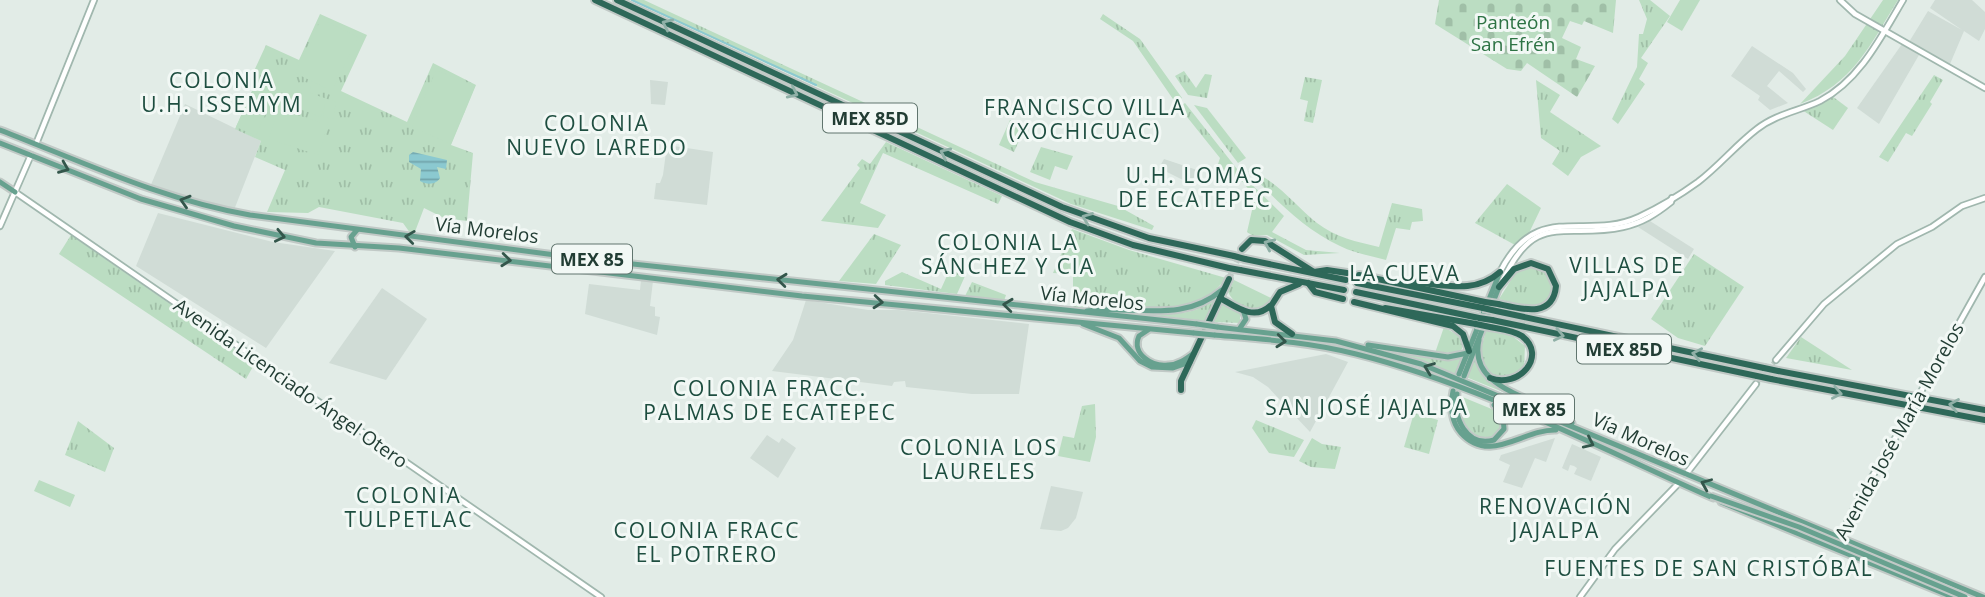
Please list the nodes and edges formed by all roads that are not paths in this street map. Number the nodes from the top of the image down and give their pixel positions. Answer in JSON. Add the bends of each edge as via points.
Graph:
{"nodes":[{"id":1,"x":94,"y":0,"type":"edge"},
{"id":2,"x":595,"y":0,"type":"edge"},
{"id":3,"x":617,"y":0,"type":"edge"},
{"id":4,"x":1840,"y":0,"type":"edge"},
{"id":5,"x":1903,"y":0,"type":"edge"},
{"id":6,"x":1884,"y":30,"type":"junction"},
{"id":7,"x":1985,"y":88,"type":"edge"},
{"id":8,"x":0,"y":130,"type":"edge"},
{"id":9,"x":0,"y":143,"type":"edge"},
{"id":10,"x":36,"y":144,"type":"junction"},
{"id":11,"x":31,"y":155,"type":"junction"},
{"id":12,"x":0,"y":182,"type":"edge"},
{"id":13,"x":15,"y":192,"type":"junction"},
{"id":14,"x":1672,"y":198,"type":"junction"},
{"id":15,"x":1985,"y":198,"type":"edge"},
{"id":16,"x":0,"y":226,"type":"edge"},
{"id":17,"x":357,"y":230,"type":"junction"},
{"id":18,"x":355,"y":247,"type":"junction"},
{"id":19,"x":1242,"y":249,"type":"dead end"},
{"id":20,"x":1314,"y":272,"type":"junction"},
{"id":21,"x":1500,"y":272,"type":"junction"},
{"id":22,"x":1347,"y":277,"type":"dead end"},
{"id":23,"x":1985,"y":277,"type":"edge"},
{"id":24,"x":1229,"y":279,"type":"tunnel mouth"},
{"id":25,"x":1308,"y":283,"type":"junction"},
{"id":26,"x":1396,"y":283,"type":"junction"},
{"id":27,"x":1499,"y":287,"type":"junction"},
{"id":28,"x":1225,"y":288,"type":"junction"},
{"id":29,"x":1344,"y":290,"type":"dead end"},
{"id":30,"x":1356,"y":292,"type":"dead end"},
{"id":31,"x":1220,"y":298,"type":"junction"},
{"id":32,"x":1343,"y":299,"type":"dead end"},
{"id":33,"x":1354,"y":302,"type":"dead end"},
{"id":34,"x":1272,"y":304,"type":"junction"},
{"id":35,"x":1484,"y":305,"type":"junction"},
{"id":36,"x":1381,"y":308,"type":"junction"},
{"id":37,"x":1497,"y":308,"type":"junction"},
{"id":38,"x":1243,"y":310,"type":"junction"},
{"id":39,"x":1077,"y":312,"type":"junction"},
{"id":40,"x":1077,"y":321,"type":"junction"},
{"id":41,"x":1477,"y":321,"type":"junction"},
{"id":42,"x":1491,"y":324,"type":"junction"},
{"id":43,"x":1155,"y":329,"type":"junction"},
{"id":44,"x":1238,"y":329,"type":"junction"},
{"id":45,"x":1292,"y":334,"type":"junction"},
{"id":46,"x":1479,"y":340,"type":"junction"},
{"id":47,"x":1356,"y":345,"type":"junction"},
{"id":48,"x":1469,"y":352,"type":"junction"},
{"id":49,"x":1194,"y":354,"type":"junction"},
{"id":50,"x":1776,"y":360,"type":"tunnel mouth"},
{"id":51,"x":1190,"y":361,"type":"junction"},
{"id":52,"x":1490,"y":378,"type":"junction"},
{"id":53,"x":1756,"y":380,"type":"junction"},
{"id":54,"x":1181,"y":390,"type":"dead end"},
{"id":55,"x":1489,"y":401,"type":"junction"},
{"id":56,"x":1985,"y":410,"type":"edge"},
{"id":57,"x":1985,"y":420,"type":"edge"},
{"id":58,"x":1577,"y":428,"type":"junction"},
{"id":59,"x":1562,"y":431,"type":"junction"},
{"id":60,"x":1685,"y":475,"type":"junction"},
{"id":61,"x":1678,"y":484,"type":"junction"},
{"id":62,"x":1709,"y":496,"type":"junction"},
{"id":63,"x":1838,"y":536,"type":"junction"},
{"id":64,"x":1834,"y":548,"type":"junction"},
{"id":65,"x":601,"y":597,"type":"edge"},
{"id":66,"x":1580,"y":597,"type":"edge"},
{"id":67,"x":1953,"y":597,"type":"edge"},
{"id":68,"x":1965,"y":597,"type":"edge"},
{"id":69,"x":1983,"y":597,"type":"edge"}],
"edges":[{"from":1,"to":10,"type":"main road"},
{"from":2,"to":25,"type":"highway","number":"MEX 85D","one_way":true,"bridge":true,"via":[[1015,197],[1121,240]]},
{"from":20,"to":3,"type":"highway","number":"MEX 85D","one_way":true,"bridge":true,"via":[[1127,232],[1019,188]]},
{"from":4,"to":6,"type":"main road"},
{"from":5,"to":6,"type":"main road"},
{"from":6,"to":7,"type":"main road"},
{"from":6,"to":14,"type":"main road","via":[[1840,88],[1767,121],[1697,183]]},
{"from":8,"to":10,"type":"main road","name":"Vía Morelos","number":"MEX 85"},
{"from":9,"to":11,"type":"main road","name":"Vía Morelos","number":"MEX 85"},
{"from":17,"to":10,"type":"main road","name":"Vía Morelos","number":"MEX 85","one_way":true,"via":[[215,209],[145,188]]},
{"from":11,"to":13,"type":"main road"},
{"from":11,"to":18,"type":"main road","name":"Vía Morelos","number":"MEX 85","one_way":true,"via":[[183,212],[316,243]]},
{"from":12,"to":13,"type":"main road"},
{"from":13,"to":16,"type":"main road"},
{"from":13,"to":65,"type":"main road","name":"Avenida Licenciado Ángel Otero"},
{"from":14,"to":21,"type":"main road","via":[[1636,219],[1543,229],[1518,247]]},
{"from":14,"to":27,"type":"main road","via":[[1651,218],[1629,226],[1539,235],[1517,255]]},
{"from":15,"to":50,"type":"main road","via":[[1962,206],[1897,244],[1824,304]]},
{"from":17,"to":18,"type":"main road","via":[[351,237]]},
{"from":39,"to":17,"type":"main road","name":"Vía Morelos","number":"MEX 85","one_way":true},
{"from":18,"to":40,"type":"main road","name":"Vía Morelos","number":"MEX 85","one_way":true},
{"from":20,"to":19,"type":"highway","one_way":true,"via":[[1262,239],[1251,240]]},
{"from":20,"to":22,"type":"highway","via":[[1327,270]]},
{"from":21,"to":26,"type":"highway","via":[[1470,287]]},
{"from":21,"to":48,"type":"main road"},
{"from":23,"to":63,"type":"main road","name":"Avenida José María Morelos","bridge":true},
{"from":24,"to":28,"type":"highway"},
{"from":25,"to":29,"type":"highway","number":"MEX 85D"},
{"from":25,"to":32,"type":"highway","via":[[1315,292]]},
{"from":25,"to":34,"type":"highway","via":[[1289,286]]},
{"from":26,"to":35,"type":"highway"},
{"from":26,"to":35,"type":"highway","number":"MEX 85D","via":[[1358,279]]},
{"from":27,"to":37,"type":"highway","via":[[1514,269],[1531,262],[1548,269],[1556,286],[1552,300],[1540,310]]},
{"from":27,"to":46,"type":"main road"},
{"from":28,"to":31,"type":"highway"},
{"from":28,"to":39,"type":"main road","via":[[1176,312]]},
{"from":30,"to":41,"type":"highway","number":"MEX 85D"},
{"from":31,"to":38,"type":"highway"},
{"from":31,"to":49,"type":"highway"},
{"from":33,"to":36,"type":"highway"},
{"from":34,"to":38,"type":"highway","via":[[1258,313]]},
{"from":34,"to":45,"type":"highway","via":[[1275,322]]},
{"from":35,"to":37,"type":"highway","number":"MEX 85D","bridge":true},
{"from":36,"to":41,"type":"highway"},
{"from":36,"to":48,"type":"highway","via":[[1453,326],[1463,334]]},
{"from":56,"to":37,"type":"highway","number":"MEX 85D","one_way":true,"bridge":true,"via":[[1778,371]]},
{"from":38,"to":44,"type":"main road","via":[[1246,321]]},
{"from":39,"to":44,"type":"main road","name":"Vía Morelos","number":"MEX 85","bridge":true},
{"from":40,"to":43,"type":"main road","name":"Vía Morelos","number":"MEX 85"},
{"from":40,"to":51,"type":"main road","via":[[1119,338],[1152,367],[1173,368]]},
{"from":41,"to":42,"type":"highway","number":"MEX 85D","bridge":true},
{"from":42,"to":52,"type":"highway","via":[[1522,336],[1531,356],[1517,377]]},
{"from":42,"to":53,"type":"highway","number":"MEX 85D","one_way":true},
{"from":43,"to":49,"type":"main road","via":[[1144,331],[1136,340],[1138,351],[1148,361],[1171,365]]},
{"from":43,"to":55,"type":"main road","name":"Vía Morelos","number":"MEX 85","one_way":true,"bridge":true,"via":[[1291,342],[1354,354],[1418,372]]},
{"from":44,"to":45,"type":"main road","name":"Vía Morelos","number":"MEX 85"},
{"from":45,"to":47,"type":"main road","name":"Vía Morelos","number":"MEX 85"},
{"from":46,"to":48,"type":"main road","via":[[1462,375]]},
{"from":46,"to":52,"type":"main road","via":[[1478,361]]},
{"from":47,"to":48,"type":"main road","via":[[1452,358]]},
{"from":58,"to":47,"type":"main road","name":"Vía Morelos","number":"MEX 85","one_way":true,"via":[[1421,364]]},
{"from":49,"to":51,"type":"highway"},
{"from":51,"to":54,"type":"highway"},
{"from":52,"to":58,"type":"main road","via":[[1558,412]]},
{"from":53,"to":57,"type":"highway","number":"MEX 85D","one_way":true,"bridge":true},
{"from":53,"to":60,"type":"main road"},
{"from":55,"to":59,"type":"main road","name":"Vía Morelos","number":"MEX 85"},
{"from":55,"to":59,"type":"main road","via":[[1503,416],[1504,429],[1494,440],[1480,441],[1460,424],[1455,392],[1451,409],[1456,426],[1478,444],[1503,445],[1544,431]]},
{"from":58,"to":60,"type":"main road","name":"Vía Morelos","number":"MEX 85"},
{"from":59,"to":61,"type":"main road","name":"Vía Morelos","number":"MEX 85","one_way":true},
{"from":63,"to":60,"type":"main road","name":"Vía Morelos","number":"MEX 85","one_way":true},
{"from":61,"to":62,"type":"main road","name":"Vía Morelos","number":"MEX 85"},
{"from":61,"to":66,"type":"main road","via":[[1623,540]]},
{"from":62,"to":64,"type":"main road","name":"Vía Morelos","number":"MEX 85"},
{"from":62,"to":68,"type":"main road","bridge":true,"via":[[1799,527]]},
{"from":63,"to":64,"type":"main road","name":"Avenida José María Morelos"},
{"from":63,"to":69,"type":"main road","name":"Vía Morelos","number":"MEX 85"},
{"from":64,"to":67,"type":"main road","name":"Vía Morelos","number":"MEX 85"}]}
